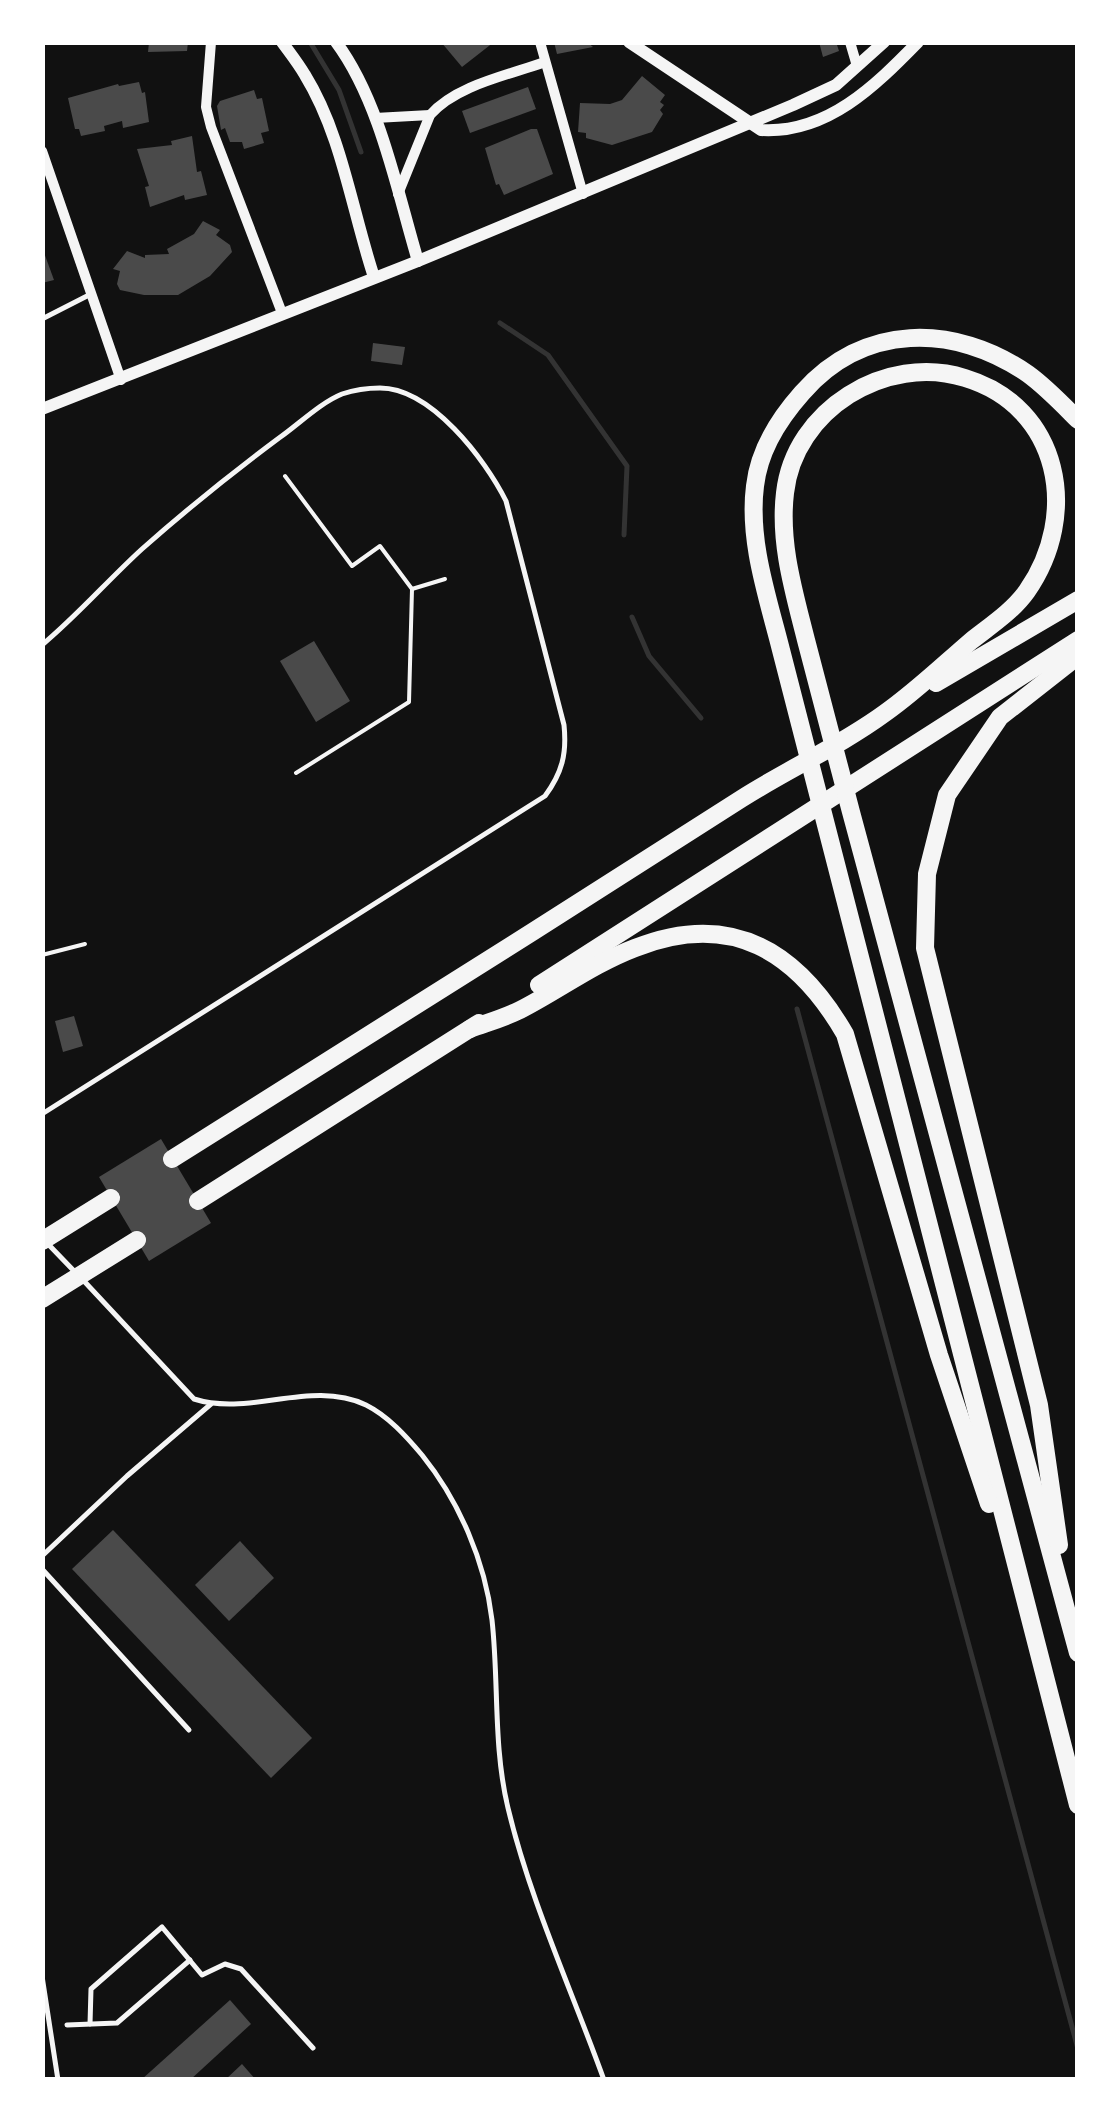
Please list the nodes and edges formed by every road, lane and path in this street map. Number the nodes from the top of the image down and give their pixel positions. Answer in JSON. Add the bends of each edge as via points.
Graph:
{"nodes":[{"id":1,"x":211,"y":42,"type":"edge"},
{"id":2,"x":282,"y":42,"type":"edge"},
{"id":3,"x":336,"y":42,"type":"edge"},
{"id":4,"x":540,"y":42,"type":"edge"},
{"id":5,"x":629,"y":42,"type":"edge"},
{"id":6,"x":850,"y":42,"type":"edge"},
{"id":7,"x":884,"y":42,"type":"edge"},
{"id":8,"x":918,"y":42,"type":"edge"},
{"id":9,"x":545,"y":62,"type":"junction"},
{"id":10,"x":857,"y":66,"type":"junction"},
{"id":11,"x":430,"y":115,"type":"junction"},
{"id":12,"x":375,"y":118,"type":"junction"},
{"id":13,"x":748,"y":122,"type":"junction"},
{"id":14,"x":42,"y":151,"type":"edge"},
{"id":15,"x":583,"y":194,"type":"junction"},
{"id":16,"x":398,"y":195,"type":"junction"},
{"id":17,"x":418,"y":262,"type":"junction"},
{"id":18,"x":374,"y":277,"type":"junction"},
{"id":19,"x":92,"y":294,"type":"junction"},
{"id":20,"x":282,"y":313,"type":"junction"},
{"id":21,"x":42,"y":319,"type":"edge"},
{"id":22,"x":121,"y":380,"type":"junction"},
{"id":23,"x":42,"y":409,"type":"edge"},
{"id":24,"x":1078,"y":420,"type":"edge"},
{"id":25,"x":285,"y":476,"type":"dead end"},
{"id":26,"x":444,"y":579,"type":"dead end"},
{"id":27,"x":412,"y":589,"type":"junction"},
{"id":28,"x":1078,"y":600,"type":"edge"},
{"id":29,"x":1078,"y":640,"type":"edge"},
{"id":30,"x":42,"y":644,"type":"edge"},
{"id":31,"x":1078,"y":656,"type":"edge"},
{"id":32,"x":885,"y":714,"type":"junction"},
{"id":33,"x":296,"y":773,"type":"dead end"},
{"id":34,"x":85,"y":944,"type":"dead end"},
{"id":35,"x":42,"y":955,"type":"edge"},
{"id":36,"x":470,"y":1029,"type":"junction"},
{"id":37,"x":42,"y":1114,"type":"edge"},
{"id":38,"x":172,"y":1160,"type":"dead end"},
{"id":39,"x":111,"y":1198,"type":"dead end"},
{"id":40,"x":198,"y":1202,"type":"dead end"},
{"id":41,"x":43,"y":1240,"type":"edge"},
{"id":42,"x":137,"y":1240,"type":"dead end"},
{"id":43,"x":80,"y":1277,"type":"junction"},
{"id":44,"x":42,"y":1298,"type":"edge"},
{"id":45,"x":211,"y":1404,"type":"junction"},
{"id":46,"x":42,"y":1556,"type":"edge"},
{"id":47,"x":42,"y":1569,"type":"edge"},
{"id":48,"x":1069,"y":1620,"type":"junction"},
{"id":49,"x":1036,"y":1649,"type":"junction"},
{"id":50,"x":1078,"y":1653,"type":"edge"},
{"id":51,"x":190,"y":1730,"type":"dead end"},
{"id":52,"x":1078,"y":1804,"type":"edge"},
{"id":53,"x":190,"y":1960,"type":"junction"},
{"id":54,"x":42,"y":1976,"type":"edge"},
{"id":55,"x":90,"y":2024,"type":"junction"},
{"id":56,"x":67,"y":2026,"type":"dead end"},
{"id":57,"x":313,"y":2048,"type":"dead end"},
{"id":58,"x":58,"y":2080,"type":"edge"},
{"id":59,"x":604,"y":2080,"type":"edge"}],
"edges":[{"from":1,"to":20,"type":"street","via":[[206,107]]},
{"from":2,"to":18,"type":"street","via":[[322,108]]},
{"from":3,"to":12,"type":"street"},
{"from":4,"to":9,"type":"street"},
{"from":5,"to":13,"type":"street"},
{"from":6,"to":10,"type":"street"},
{"from":7,"to":10,"type":"street"},
{"from":8,"to":13,"type":"street","via":[[855,101],[787,132]]},
{"from":9,"to":11,"type":"street","via":[[450,98]]},
{"from":9,"to":15,"type":"street"},
{"from":10,"to":13,"type":"street","via":[[836,86]]},
{"from":11,"to":12,"type":"street"},
{"from":11,"to":16,"type":"street"},
{"from":12,"to":16,"type":"street"},
{"from":13,"to":15,"type":"street"},
{"from":14,"to":19,"type":"street"},
{"from":15,"to":17,"type":"street"},
{"from":16,"to":17,"type":"street"},
{"from":17,"to":18,"type":"street"},
{"from":18,"to":20,"type":"street"},
{"from":19,"to":21,"type":"lane"},
{"from":19,"to":22,"type":"street"},
{"from":20,"to":22,"type":"street"},
{"from":22,"to":23,"type":"street"},
{"from":24,"to":49,"type":"highway","via":[[1030,376],[984,350],[934,336],[892,338],[855,352],[805,389],[764,448],[754,488],[762,575]]},
{"from":25,"to":27,"type":"path","via":[[352,566],[380,546]]},
{"from":26,"to":27,"type":"path"},
{"from":27,"to":33,"type":"path","via":[[409,702]]},
{"from":28,"to":32,"type":"highway"},
{"from":29,"to":36,"type":"highway"},
{"from":30,"to":37,"type":"lane","via":[[246,462],[338,396],[397,390],[442,418],[495,478],[506,501],[566,748],[546,796]]},
{"from":31,"to":48,"type":"highway","via":[[1000,717],[947,795],[926,874],[925,948],[1040,1405]]},
{"from":32,"to":38,"type":"highway"},
{"from":32,"to":48,"type":"highway","via":[[1022,598],[1055,532],[1056,485],[1044,446],[1020,411],[961,376],[898,376],[837,401],[807,433],[790,468],[784,534],[822,705]]},
{"from":34,"to":35,"type":"path"},
{"from":36,"to":40,"type":"highway"},
{"from":36,"to":49,"type":"highway","via":[[518,1012],[634,948],[678,938],[742,939],[805,977],[845,1034],[939,1355]]},
{"from":39,"to":41,"type":"highway"},
{"from":41,"to":43,"type":"lane"},
{"from":42,"to":43,"type":"highway"},
{"from":43,"to":44,"type":"highway"},
{"from":43,"to":45,"type":"lane","via":[[194,1399]]},
{"from":45,"to":46,"type":"lane"},
{"from":45,"to":59,"type":"lane","via":[[328,1396],[366,1405],[397,1427],[450,1492],[492,1616],[496,1715],[520,1853]]},
{"from":47,"to":51,"type":"lane"},
{"from":48,"to":50,"type":"highway"},
{"from":49,"to":52,"type":"highway"},
{"from":53,"to":55,"type":"lane","via":[[117,2023]]},
{"from":53,"to":55,"type":"lane","via":[[162,1927],[91,1989]]},
{"from":53,"to":57,"type":"lane","via":[[202,1976],[225,1964],[241,1968]]},
{"from":54,"to":58,"type":"lane"},
{"from":55,"to":56,"type":"lane"}]}
